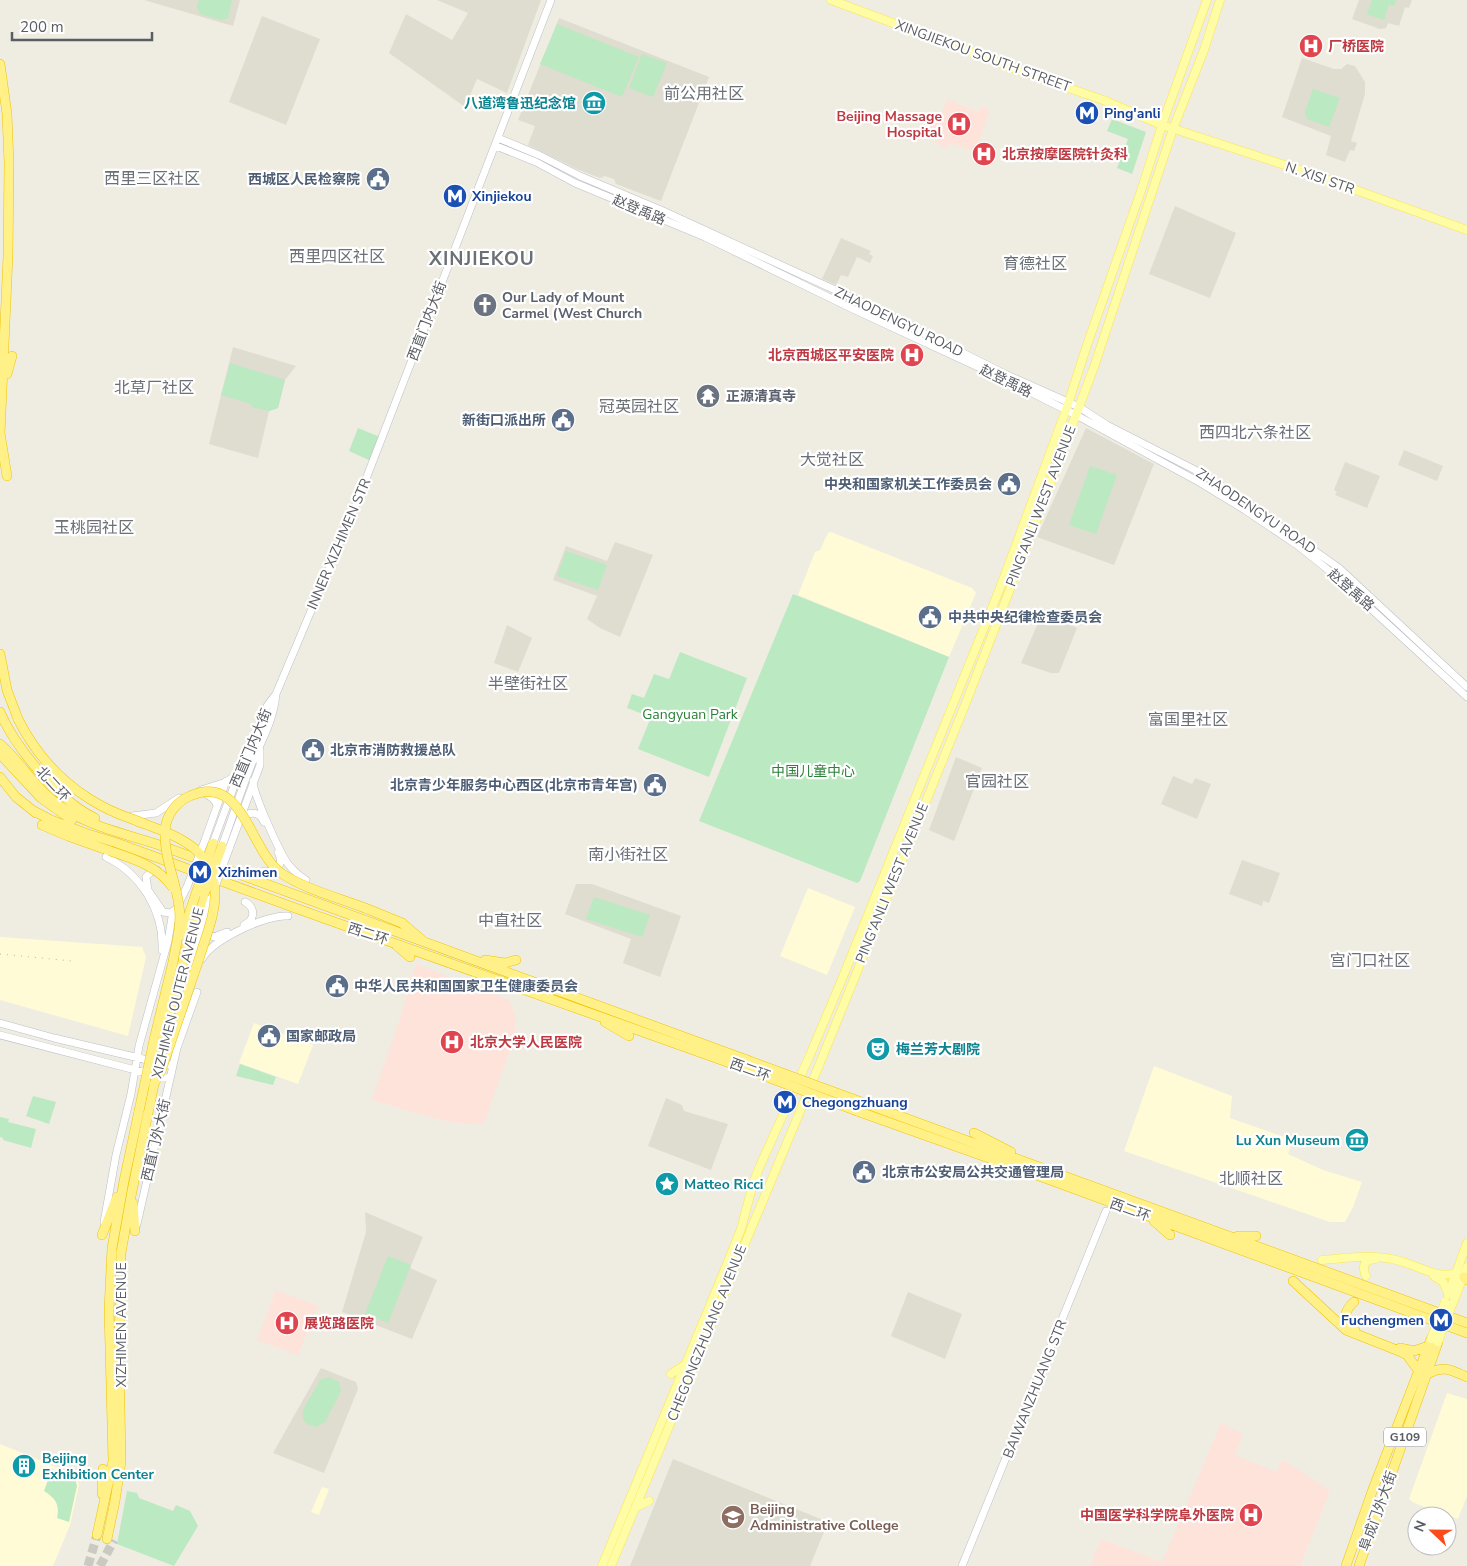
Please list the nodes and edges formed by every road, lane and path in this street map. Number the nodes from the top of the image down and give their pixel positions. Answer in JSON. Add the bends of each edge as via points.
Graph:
{"nodes":[{"id":1,"x":551,"y":0,"type":"edge"},
{"id":2,"x":831,"y":0,"type":"edge"},
{"id":3,"x":1208,"y":0,"type":"edge"},
{"id":4,"x":1220,"y":0,"type":"edge"},
{"id":5,"x":0,"y":64,"type":"edge"},
{"id":6,"x":7,"y":114,"type":"junction"},
{"id":7,"x":1162,"y":126,"type":"junction"},
{"id":8,"x":1173,"y":129,"type":"junction"},
{"id":9,"x":15,"y":134,"type":"dead end"},
{"id":10,"x":497,"y":142,"type":"junction"},
{"id":11,"x":1467,"y":230,"type":"edge"},
{"id":12,"x":12,"y":356,"type":"dead end"},
{"id":13,"x":2,"y":391,"type":"junction"},
{"id":14,"x":1067,"y":406,"type":"junction"},
{"id":15,"x":1078,"y":411,"type":"junction"},
{"id":16,"x":0,"y":434,"type":"edge"},
{"id":17,"x":7,"y":476,"type":"dead end"},
{"id":18,"x":0,"y":654,"type":"edge"},
{"id":19,"x":1467,"y":687,"type":"edge"},
{"id":20,"x":276,"y":694,"type":"junction"},
{"id":21,"x":1467,"y":697,"type":"edge"},
{"id":22,"x":1,"y":715,"type":"edge"},
{"id":23,"x":0,"y":744,"type":"edge"},
{"id":24,"x":261,"y":746,"type":"junction"},
{"id":25,"x":0,"y":754,"type":"edge"},
{"id":26,"x":239,"y":773,"type":"junction"},
{"id":27,"x":0,"y":777,"type":"edge"},
{"id":28,"x":226,"y":781,"type":"junction"},
{"id":29,"x":254,"y":782,"type":"junction"},
{"id":30,"x":217,"y":807,"type":"junction"},
{"id":31,"x":32,"y":810,"type":"junction"},
{"id":32,"x":132,"y":816,"type":"dead end"},
{"id":33,"x":239,"y":820,"type":"junction"},
{"id":34,"x":42,"y":824,"type":"dead end"},
{"id":35,"x":170,"y":831,"type":"dead end"},
{"id":36,"x":127,"y":834,"type":"junction"},
{"id":37,"x":68,"y":836,"type":"junction"},
{"id":38,"x":117,"y":842,"type":"junction"},
{"id":39,"x":217,"y":844,"type":"junction"},
{"id":40,"x":108,"y":854,"type":"junction"},
{"id":41,"x":159,"y":870,"type":"dead end"},
{"id":42,"x":264,"y":871,"type":"dead end"},
{"id":43,"x":306,"y":880,"type":"dead end"},
{"id":44,"x":176,"y":893,"type":"junction"},
{"id":45,"x":245,"y":902,"type":"dead end"},
{"id":46,"x":175,"y":909,"type":"junction"},
{"id":47,"x":288,"y":916,"type":"dead end"},
{"id":48,"x":202,"y":929,"type":"junction"},
{"id":49,"x":392,"y":942,"type":"junction"},
{"id":50,"x":427,"y":943,"type":"junction"},
{"id":51,"x":410,"y":957,"type":"dead end"},
{"id":52,"x":464,"y":957,"type":"junction"},
{"id":53,"x":516,"y":960,"type":"dead end"},
{"id":54,"x":173,"y":962,"type":"junction"},
{"id":55,"x":161,"y":963,"type":"junction"},
{"id":56,"x":197,"y":992,"type":"junction"},
{"id":57,"x":581,"y":1009,"type":"junction"},
{"id":58,"x":0,"y":1023,"type":"edge"},
{"id":59,"x":0,"y":1035,"type":"edge"},
{"id":60,"x":629,"y":1036,"type":"dead end"},
{"id":61,"x":137,"y":1058,"type":"junction"},
{"id":62,"x":746,"y":1064,"type":"junction"},
{"id":63,"x":173,"y":1066,"type":"junction"},
{"id":64,"x":135,"y":1070,"type":"junction"},
{"id":65,"x":170,"y":1079,"type":"junction"},
{"id":66,"x":154,"y":1084,"type":"junction"},
{"id":67,"x":790,"y":1096,"type":"joint"},
{"id":68,"x":804,"y":1101,"type":"joint"},
{"id":69,"x":143,"y":1112,"type":"junction"},
{"id":70,"x":974,"y":1133,"type":"dead end"},
{"id":71,"x":993,"y":1169,"type":"dead end"},
{"id":72,"x":1044,"y":1173,"type":"junction"},
{"id":73,"x":124,"y":1181,"type":"junction"},
{"id":74,"x":132,"y":1191,"type":"junction"},
{"id":75,"x":1106,"y":1211,"type":"dead end"},
{"id":76,"x":1148,"y":1216,"type":"junction"},
{"id":77,"x":135,"y":1230,"type":"joint"},
{"id":78,"x":102,"y":1235,"type":"joint"},
{"id":79,"x":1170,"y":1235,"type":"dead end"},
{"id":80,"x":1231,"y":1236,"type":"junction"},
{"id":81,"x":1256,"y":1236,"type":"dead end"},
{"id":82,"x":1467,"y":1243,"type":"edge"},
{"id":83,"x":1322,"y":1260,"type":"dead end"},
{"id":84,"x":1467,"y":1267,"type":"edge"},
{"id":85,"x":1366,"y":1276,"type":"dead end"},
{"id":86,"x":1293,"y":1281,"type":"dead end"},
{"id":87,"x":1463,"y":1281,"type":"edge"},
{"id":88,"x":1448,"y":1293,"type":"junction"},
{"id":89,"x":1361,"y":1296,"type":"junction"},
{"id":90,"x":1344,"y":1299,"type":"dead end"},
{"id":91,"x":1354,"y":1302,"type":"dead end"},
{"id":92,"x":1449,"y":1304,"type":"junction"},
{"id":93,"x":1467,"y":1323,"type":"edge"},
{"id":94,"x":1467,"y":1333,"type":"edge"},
{"id":95,"x":1433,"y":1345,"type":"junction"},
{"id":96,"x":686,"y":1364,"type":"junction"},
{"id":97,"x":1423,"y":1372,"type":"junction"},
{"id":98,"x":1467,"y":1372,"type":"edge"},
{"id":99,"x":671,"y":1374,"type":"dead end"},
{"id":100,"x":1467,"y":1377,"type":"edge"},
{"id":101,"x":103,"y":1469,"type":"dead end"},
{"id":102,"x":649,"y":1502,"type":"dead end"},
{"id":103,"x":636,"y":1508,"type":"junction"},
{"id":104,"x":101,"y":1518,"type":"junction"},
{"id":105,"x":97,"y":1535,"type":"tunnel mouth"},
{"id":106,"x":107,"y":1539,"type":"tunnel mouth"},
{"id":107,"x":602,"y":1566,"type":"edge"},
{"id":108,"x":611,"y":1566,"type":"edge"},
{"id":109,"x":962,"y":1566,"type":"edge"},
{"id":110,"x":1346,"y":1566,"type":"edge"},
{"id":111,"x":1359,"y":1566,"type":"edge"}],
"edges":[{"from":1,"to":10,"type":"main road","name":"INNER XIZHIMEN STR"},
{"from":2,"to":7,"type":"main road","name":"XINGJIEKOU SOUTH STREET","via":[[1103,100]]},
{"from":3,"to":7,"type":"main road","name":"PING'ANLI WEST AVENUE"},
{"from":4,"to":8,"type":"main road","name":"PING'ANLI WEST AVENUE"},
{"from":5,"to":6,"type":"highway"},
{"from":6,"to":9,"type":"highway"},
{"from":6,"to":13,"type":"highway","via":[[8,256]]},
{"from":7,"to":8,"type":"main road","name":"XINGJIEKOU SOUTH STREET"},
{"from":7,"to":14,"type":"main road","name":"PING'ANLI WEST AVENUE"},
{"from":8,"to":11,"type":"main road","name":"N. XISI STR","via":[[1303,171]]},
{"from":8,"to":15,"type":"main road","name":"PING'ANLI WEST AVENUE"},
{"from":10,"to":14,"type":"main road","name":"ZHAODENGYU ROAD","via":[[539,155],[860,301]]},
{"from":10,"to":20,"type":"main road","name":"INNER XIZHIMEN STR","via":[[359,496]]},
{"from":12,"to":13,"type":"highway"},
{"from":13,"to":16,"type":"highway"},
{"from":14,"to":15,"type":"main road","name":"ZHAODENGYU ROAD"},
{"from":14,"to":67,"type":"main road","name":"PING'ANLI WEST AVENUE","via":[[1000,588],[840,984]]},
{"from":15,"to":19,"type":"main road","name":"ZHAODENGYU ROAD","via":[[1203,474],[1303,542],[1338,568]]},
{"from":15,"to":21,"type":"main road","name":"赵登禹路","via":[[1211,489],[1297,545],[1350,588]]},
{"from":15,"to":68,"type":"main road","name":"PING'ANLI WEST AVENUE","via":[[964,705]]},
{"from":16,"to":17,"type":"highway"},
{"from":18,"to":66,"type":"highway","bridge":true,"via":[[9,696],[18,719],[54,770],[74,788],[112,811],[183,840],[198,852],[211,872],[215,893],[213,913]]},
{"from":20,"to":24,"type":"main road","name":"西直门内大街","via":[[275,709]]},
{"from":20,"to":26,"type":"main road","name":"西直门内大街","via":[[267,706]]},
{"from":22,"to":36,"type":"highway","name":"北二环","via":[[17,742],[59,792],[88,815]]},
{"from":23,"to":36,"type":"highway","via":[[57,804],[94,824]]},
{"from":24,"to":29,"type":"main road","via":[[260,765]]},
{"from":24,"to":39,"type":"main road","name":"西直门内大街"},
{"from":25,"to":38,"type":"highway","via":[[56,810]]},
{"from":26,"to":28,"type":"main road"},
{"from":26,"to":39,"type":"main road","name":"西直门内大街"},
{"from":27,"to":31,"type":"highway"},
{"from":28,"to":30,"type":"main road"},
{"from":28,"to":32,"type":"main road","via":[[189,793],[156,813]]},
{"from":29,"to":33,"type":"main road"},
{"from":29,"to":43,"type":"main road","via":[[256,796],[285,859]]},
{"from":30,"to":35,"type":"main road","via":[[216,801],[205,793],[187,796],[164,816],[163,824]]},
{"from":30,"to":39,"type":"main road"},
{"from":31,"to":37,"type":"highway"},
{"from":31,"to":38,"type":"highway","name":"西二环","via":[[72,828]]},
{"from":33,"to":39,"type":"main road"},
{"from":33,"to":42,"type":"main road","via":[[252,812],[263,819],[281,860],[276,870]]},
{"from":34,"to":37,"type":"highway"},
{"from":36,"to":50,"type":"highway","name":"西二环"},
{"from":37,"to":40,"type":"highway"},
{"from":38,"to":49,"type":"highway","name":"西二环"},
{"from":39,"to":46,"type":"main road","bridge":true},
{"from":39,"to":48,"type":"main road","bridge":true,"via":[[211,897]]},
{"from":39,"to":54,"type":"highway","name":"XIZHIMEN OUTER AVENUE","bridge":true},
{"from":39,"to":66,"type":"highway","name":"XIZHIMEN OUTER AVENUE","bridge":true,"via":[[189,938]]},
{"from":40,"to":44,"type":"highway","bridge":true,"via":[[154,869]]},
{"from":40,"to":55,"type":"main road","via":[[135,878],[154,906],[162,927]]},
{"from":41,"to":46,"type":"main road","via":[[153,870],[146,877],[148,890],[163,912],[170,913]]},
{"from":44,"to":50,"type":"highway","bridge":true,"via":[[166,845],[167,822],[184,799],[212,793],[226,798],[238,808],[265,856],[280,872],[302,884],[397,921],[411,928]]},
{"from":44,"to":54,"type":"highway","bridge":true,"via":[[180,919]]},
{"from":45,"to":48,"type":"main road","via":[[253,910],[249,922],[216,937]]},
{"from":46,"to":55,"type":"main road"},
{"from":47,"to":56,"type":"main road","via":[[264,919],[209,948],[197,973]]},
{"from":48,"to":56,"type":"main road","via":[[192,973]]},
{"from":49,"to":51,"type":"highway"},
{"from":49,"to":57,"type":"highway","name":"西二环"},
{"from":50,"to":52,"type":"highway","name":"西二环"},
{"from":52,"to":53,"type":"highway","via":[[505,963]]},
{"from":52,"to":62,"type":"highway","name":"西二环"},
{"from":54,"to":69,"type":"highway","name":"XIZHIMEN OUTER AVENUE","bridge":true,"via":[[157,1024]]},
{"from":55,"to":61,"type":"main road"},
{"from":56,"to":63,"type":"main road","name":"西直门外大街"},
{"from":57,"to":60,"type":"highway"},
{"from":57,"to":62,"type":"highway","name":"西二环"},
{"from":58,"to":61,"type":"main road"},
{"from":59,"to":64,"type":"main road"},
{"from":61,"to":63,"type":"main road"},
{"from":61,"to":64,"type":"main road"},
{"from":62,"to":72,"type":"highway","name":"西二环","bridge":true},
{"from":63,"to":65,"type":"main road","name":"西直门外大街"},
{"from":64,"to":65,"type":"main road"},
{"from":64,"to":78,"type":"main road"},
{"from":65,"to":77,"type":"main road","name":"西直门外大街"},
{"from":66,"to":69,"type":"highway","name":"XIZHIMEN OUTER AVENUE"},
{"from":67,"to":96,"type":"main road","name":"CHEGONGZHUANG AVENUE","via":[[753,1184],[741,1229]]},
{"from":68,"to":103,"type":"main road","name":"CHEGONGZHUANG AVENUE"},
{"from":69,"to":73,"type":"highway","name":"XIZHIMEN AVENUE"},
{"from":69,"to":74,"type":"highway","name":"XIZHIMEN AVENUE"},
{"from":70,"to":72,"type":"highway"},
{"from":71,"to":72,"type":"highway"},
{"from":72,"to":76,"type":"highway","name":"西二环"},
{"from":72,"to":80,"type":"highway","name":"西二环"},
{"from":73,"to":78,"type":"highway"},
{"from":73,"to":104,"type":"highway","name":"XIZHIMEN AVENUE","via":[[112,1248],[109,1310],[113,1461]]},
{"from":74,"to":77,"type":"highway"},
{"from":74,"to":106,"type":"highway","name":"XIZHIMEN AVENUE","via":[[121,1253],[121,1461]]},
{"from":75,"to":109,"type":"main road","name":"BAIWANZHUANG STR"},
{"from":76,"to":79,"type":"highway"},
{"from":76,"to":89,"type":"highway","name":"西二环"},
{"from":80,"to":81,"type":"highway"},
{"from":80,"to":93,"type":"highway","name":"西二环"},
{"from":82,"to":87,"type":"main road"},
{"from":83,"to":87,"type":"main road","via":[[1389,1257]]},
{"from":84,"to":87,"type":"main road"},
{"from":85,"to":88,"type":"main road","via":[[1364,1263],[1390,1260],[1440,1279]]},
{"from":86,"to":97,"type":"highway","via":[[1346,1330],[1399,1351]]},
{"from":87,"to":88,"type":"main road"},
{"from":87,"to":92,"type":"main road"},
{"from":88,"to":92,"type":"main road"},
{"from":89,"to":90,"type":"highway"},
{"from":89,"to":94,"type":"highway","name":"西二环"},
{"from":91,"to":95,"type":"highway","via":[[1345,1314],[1352,1329],[1409,1351]]},
{"from":92,"to":95,"type":"main road","bridge":true},
{"from":95,"to":97,"type":"highway","name":"阜成门外大街","number":"G109"},
{"from":95,"to":98,"type":"highway","via":[[1442,1362]]},
{"from":96,"to":99,"type":"main road"},
{"from":96,"to":107,"type":"main road","name":"CHEGONGZHUANG AVENUE"},
{"from":97,"to":100,"type":"highway","via":[[1438,1368]]},
{"from":97,"to":110,"type":"highway","name":"阜成门外大街","number":"G109","via":[[1373,1489]]},
{"from":97,"to":111,"type":"highway","name":"阜成门外大街","number":"G109"},
{"from":101,"to":104,"type":"highway"},
{"from":102,"to":103,"type":"main road"},
{"from":103,"to":108,"type":"main road","name":"CHEGONGZHUANG AVENUE"},
{"from":104,"to":105,"type":"highway","name":"XIZHIMEN AVENUE"}]}
